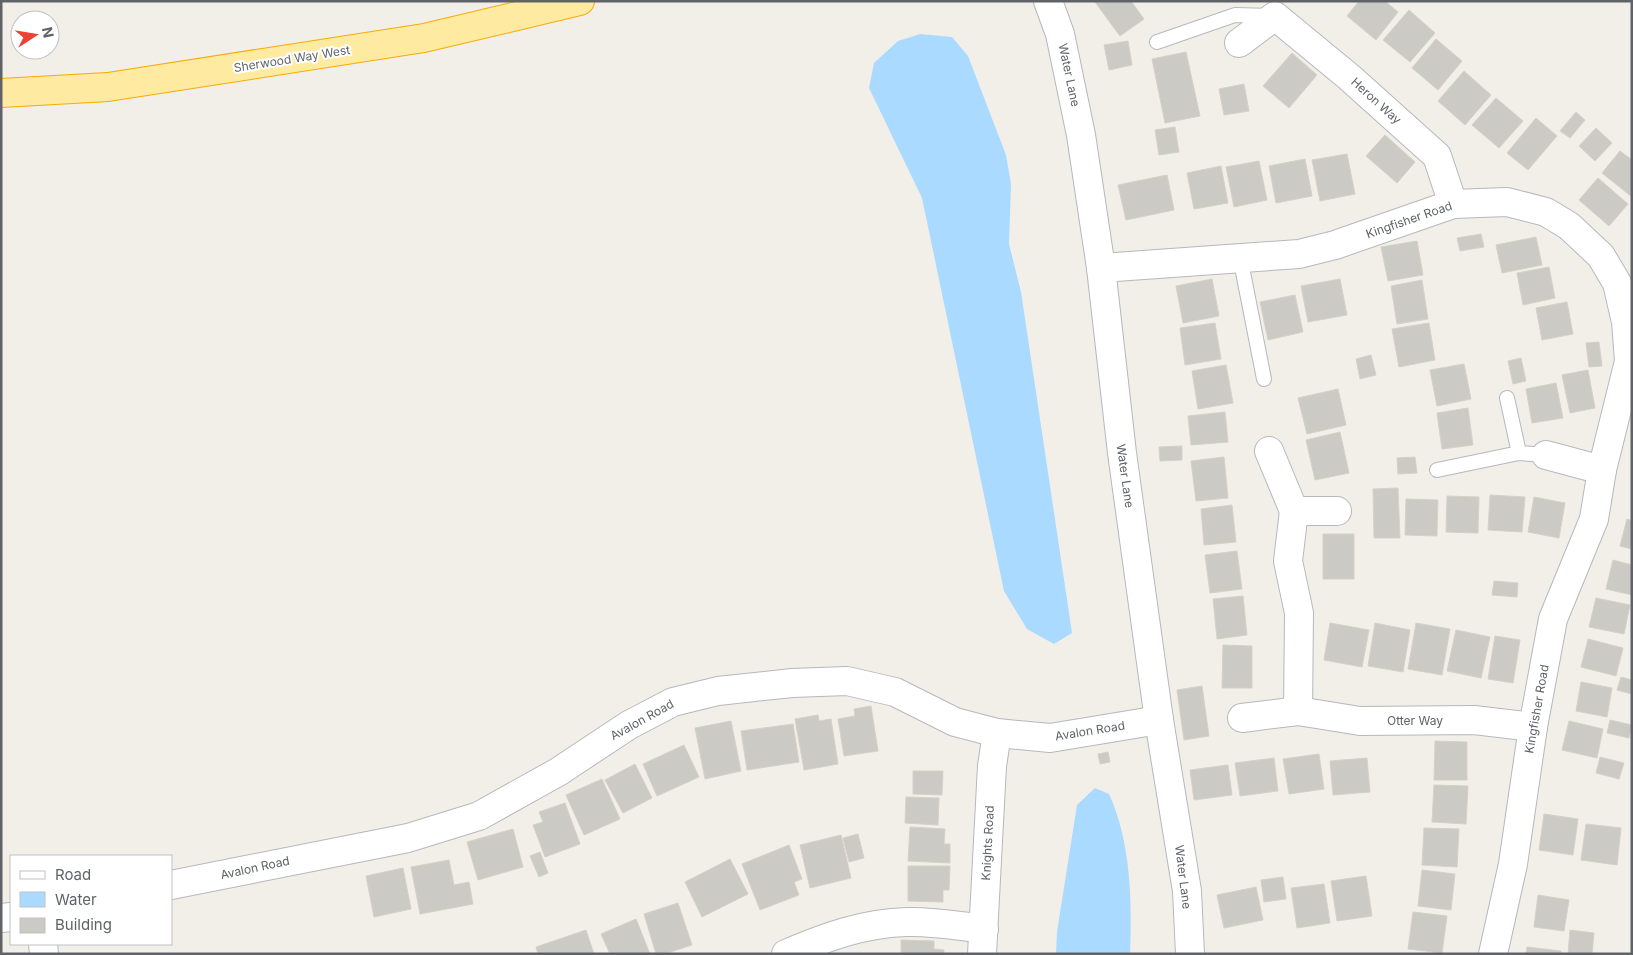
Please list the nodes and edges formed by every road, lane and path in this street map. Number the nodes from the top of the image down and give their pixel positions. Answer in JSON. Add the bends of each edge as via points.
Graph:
{"nodes":[{"id":1,"x":580,"y":1,"type":"edge"},
{"id":2,"x":1048,"y":1,"type":"edge"},
{"id":3,"x":1269,"y":9,"type":"edge"},
{"id":4,"x":1157,"y":42,"type":"dead end"},
{"id":5,"x":1239,"y":43,"type":"dead end"},
{"id":6,"x":1,"y":93,"type":"edge"},
{"id":7,"x":1453,"y":204,"type":"junction"},
{"id":8,"x":1240,"y":257,"type":"junction"},
{"id":9,"x":1101,"y":268,"type":"junction"},
{"id":10,"x":1264,"y":379,"type":"dead end"},
{"id":11,"x":1507,"y":398,"type":"dead end"},
{"id":12,"x":1269,"y":451,"type":"dead end"},
{"id":13,"x":1519,"y":453,"type":"junction"},
{"id":14,"x":1546,"y":456,"type":"joint"},
{"id":15,"x":1437,"y":470,"type":"dead end"},
{"id":16,"x":1602,"y":470,"type":"junction"},
{"id":17,"x":1294,"y":511,"type":"junction"},
{"id":18,"x":1337,"y":511,"type":"dead end"},
{"id":19,"x":1298,"y":711,"type":"junction"},
{"id":20,"x":1242,"y":718,"type":"dead end"},
{"id":21,"x":1159,"y":720,"type":"junction"},
{"id":22,"x":1533,"y":727,"type":"junction"},
{"id":23,"x":997,"y":734,"type":"junction"},
{"id":24,"x":172,"y":885,"type":"edge"},
{"id":25,"x":983,"y":941,"type":"edge"},
{"id":26,"x":786,"y":954,"type":"edge"},
{"id":27,"x":1190,"y":954,"type":"edge"},
{"id":28,"x":1493,"y":954,"type":"edge"}],
"edges":[{"from":1,"to":6,"type":"highway","name":"Sherwood Way West","via":[[424,38],[108,87]]},
{"from":2,"to":9,"type":"street","name":"Water Lane","via":[[1060,34],[1082,135]]},
{"from":3,"to":4,"type":"lane","via":[[1235,15]]},
{"from":3,"to":5,"type":"street"},
{"from":3,"to":7,"type":"street","name":"Heron Way","via":[[1437,156]]},
{"from":7,"to":8,"type":"street","name":"Kingfisher Road","via":[[1335,245],[1299,254]]},
{"from":7,"to":16,"type":"street","name":"Kingfisher Road","via":[[1507,202],[1546,212],[1569,226],[1601,256],[1617,283],[1626,322],[1629,361]]},
{"from":8,"to":9,"type":"street","name":"Kingfisher Road"},
{"from":8,"to":10,"type":"lane"},
{"from":9,"to":21,"type":"street","name":"Water Lane","via":[[1122,453]]},
{"from":11,"to":13,"type":"lane"},
{"from":12,"to":17,"type":"street"},
{"from":13,"to":14,"type":"lane"},
{"from":13,"to":15,"type":"lane"},
{"from":14,"to":16,"type":"street"},
{"from":16,"to":22,"type":"street","name":"Kingfisher Road","via":[[1594,519],[1554,619]]},
{"from":17,"to":18,"type":"street"},
{"from":17,"to":19,"type":"street","via":[[1288,561],[1300,613]]},
{"from":19,"to":20,"type":"street","name":"Otter Way"},
{"from":19,"to":22,"type":"street","name":"Otter Way","via":[[1360,721],[1474,720]]},
{"from":21,"to":23,"type":"street","name":"Avalon Road","via":[[1050,738]]},
{"from":21,"to":27,"type":"street","name":"Water Lane","via":[[1186,891]]},
{"from":22,"to":28,"type":"street","name":"Kingfisher Road","via":[[1513,864]]},
{"from":23,"to":24,"type":"street","name":"Avalon Road","via":[[955,722],[895,692],[847,681],[718,691],[673,702],[629,725],[558,772],[479,816],[408,838]]},
{"from":23,"to":25,"type":"street","name":"Knights Road","via":[[992,766]]},
{"from":25,"to":26,"type":"street","via":[[909,922],[878,924],[831,934]]}]}
